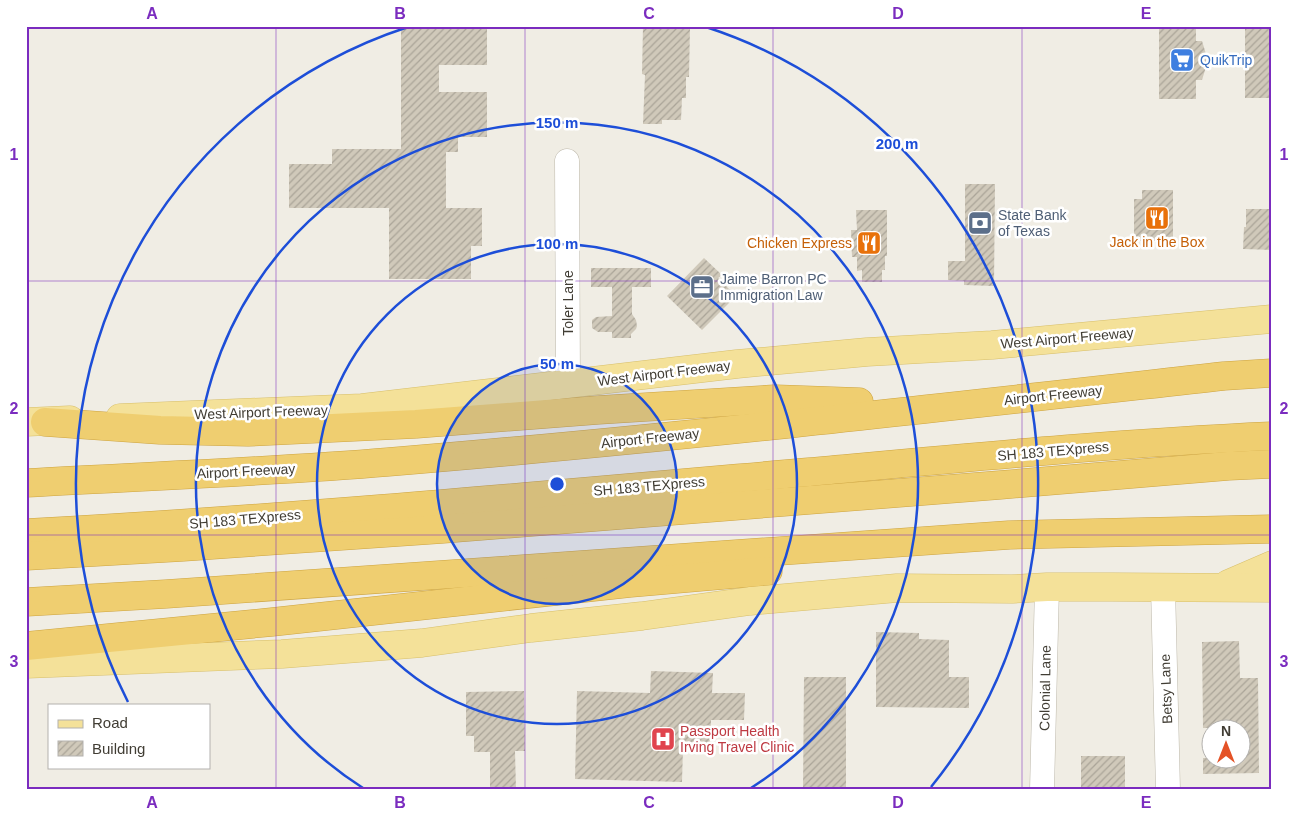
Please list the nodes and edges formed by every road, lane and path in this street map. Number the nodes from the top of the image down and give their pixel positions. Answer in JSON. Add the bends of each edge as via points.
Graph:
{"nodes":[{"id":1,"x":567,"y":161,"type":"dead end"},
{"id":2,"x":1264,"y":321,"type":"edge"},
{"id":3,"x":1272,"y":373,"type":"edge"},
{"id":4,"x":568,"y":384,"type":"junction"},
{"id":5,"x":963,"y":405,"type":"junction"},
{"id":6,"x":36,"y":422,"type":"edge"},
{"id":7,"x":1272,"y":436,"type":"edge"},
{"id":8,"x":1272,"y":464,"type":"edge"},
{"id":9,"x":26,"y":483,"type":"edge"},
{"id":10,"x":1272,"y":529,"type":"edge"},
{"id":11,"x":26,"y":533,"type":"edge"},
{"id":12,"x":1008,"y":535,"type":"junction"},
{"id":13,"x":26,"y":556,"type":"edge"},
{"id":14,"x":1272,"y":565,"type":"edge"},
{"id":15,"x":1048,"y":587,"type":"junction"},
{"id":16,"x":1163,"y":587,"type":"junction"},
{"id":17,"x":1217,"y":588,"type":"junction"},
{"id":18,"x":1264,"y":591,"type":"edge"},
{"id":19,"x":26,"y":602,"type":"edge"},
{"id":20,"x":26,"y":646,"type":"edge"},
{"id":21,"x":26,"y":664,"type":"edge"},
{"id":22,"x":1042,"y":790,"type":"edge"},
{"id":23,"x":1168,"y":790,"type":"edge"}],
"edges":[{"from":1,"to":4,"type":"street","name":"Toler Lane"},
{"from":2,"to":4,"type":"main road","name":"West Airport Freeway","via":[[992,345],[867,352]]},
{"from":3,"to":5,"type":"highway","name":"Airport Freeway"},
{"from":4,"to":6,"type":"main road","name":"West Airport Freeway","via":[[362,408]]},
{"from":5,"to":6,"type":"highway","via":[[775,399],[416,424],[248,432]]},
{"from":5,"to":9,"type":"highway","name":"Airport Freeway","via":[[388,462]]},
{"from":7,"to":11,"type":"highway","name":"SH 183 TEXpress","via":[[1038,452],[156,526]]},
{"from":8,"to":13,"type":"highway","name":"SH 183 TEXpress","via":[[443,529]]},
{"from":10,"to":12,"type":"highway"},
{"from":12,"to":19,"type":"highway"},
{"from":12,"to":20,"type":"highway","via":[[916,558],[630,583]]},
{"from":14,"to":17,"type":"main road"},
{"from":15,"to":16,"type":"main road"},
{"from":15,"to":21,"type":"main road","via":[[897,588],[750,601],[422,643],[282,654]]},
{"from":15,"to":22,"type":"street","name":"Colonial Lane"},
{"from":16,"to":17,"type":"main road"},
{"from":16,"to":23,"type":"street","name":"Betsy Lane"},
{"from":17,"to":18,"type":"main road"}]}
